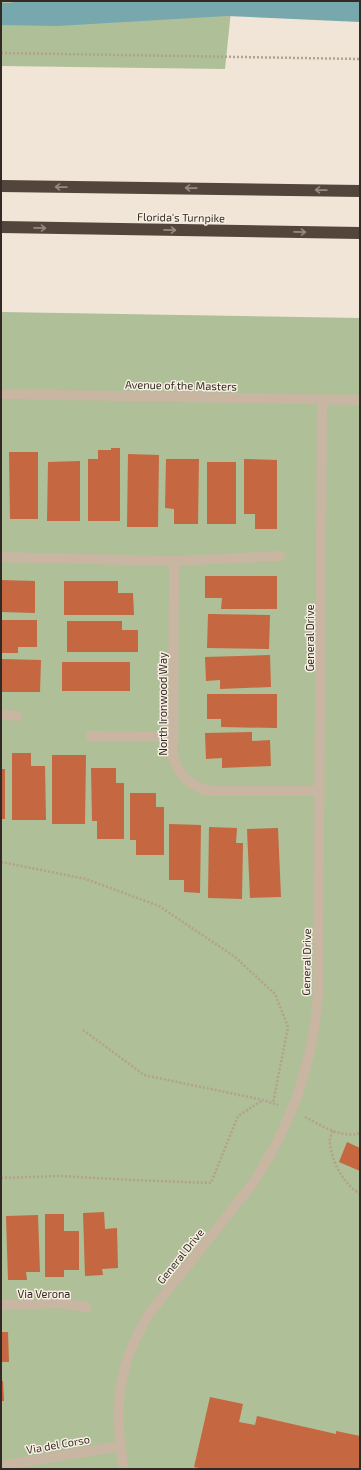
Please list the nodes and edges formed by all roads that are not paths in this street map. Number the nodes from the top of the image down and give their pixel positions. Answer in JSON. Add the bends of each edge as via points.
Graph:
{"nodes":[{"id":1,"x":1,"y":186,"type":"edge"},
{"id":2,"x":360,"y":191,"type":"edge"},
{"id":3,"x":1,"y":228,"type":"edge"},
{"id":4,"x":360,"y":233,"type":"edge"},
{"id":5,"x":1,"y":394,"type":"edge"},
{"id":6,"x":322,"y":400,"type":"junction"},
{"id":7,"x":360,"y":400,"type":"edge"},
{"id":8,"x":280,"y":556,"type":"dead end"},
{"id":9,"x":1,"y":557,"type":"edge"},
{"id":10,"x":174,"y":560,"type":"junction"},
{"id":11,"x":1,"y":714,"type":"edge"},
{"id":12,"x":16,"y":716,"type":"dead end"},
{"id":13,"x":92,"y":736,"type":"dead end"},
{"id":14,"x":173,"y":737,"type":"junction"},
{"id":15,"x":320,"y":791,"type":"junction"},
{"id":16,"x":1,"y":1306,"type":"edge"},
{"id":17,"x":87,"y":1307,"type":"dead end"},
{"id":18,"x":120,"y":1446,"type":"junction"},
{"id":19,"x":1,"y":1466,"type":"edge"},
{"id":20,"x":124,"y":1469,"type":"edge"}],
"edges":[{"from":2,"to":1,"type":"highway","one_way":true},
{"from":3,"to":4,"type":"highway","name":"Florida's Turnpike","one_way":true},
{"from":5,"to":6,"type":"street","name":"Avenue of the Masters"},
{"from":6,"to":7,"type":"street","name":"Avenue of the Masters"},
{"from":6,"to":15,"type":"street","name":"General Drive"},
{"from":8,"to":10,"type":"street"},
{"from":9,"to":10,"type":"street"},
{"from":10,"to":14,"type":"street","name":"North Ironwood Way"},
{"from":11,"to":12,"type":"street"},
{"from":13,"to":14,"type":"street"},
{"from":14,"to":15,"type":"street","name":"North Ironwood Way","via":[[173,758],[179,773],[197,787],[211,790]]},
{"from":15,"to":18,"type":"street","name":"General Drive","via":[[318,993],[309,1056],[297,1097],[278,1141],[254,1182],[149,1314],[141,1328],[127,1357],[120,1386],[117,1415]]},
{"from":16,"to":17,"type":"street","name":"Via Verona","via":[[59,1303]]},
{"from":18,"to":19,"type":"street","name":"Via del Corso"},
{"from":18,"to":20,"type":"street","name":"General Drive"}]}
